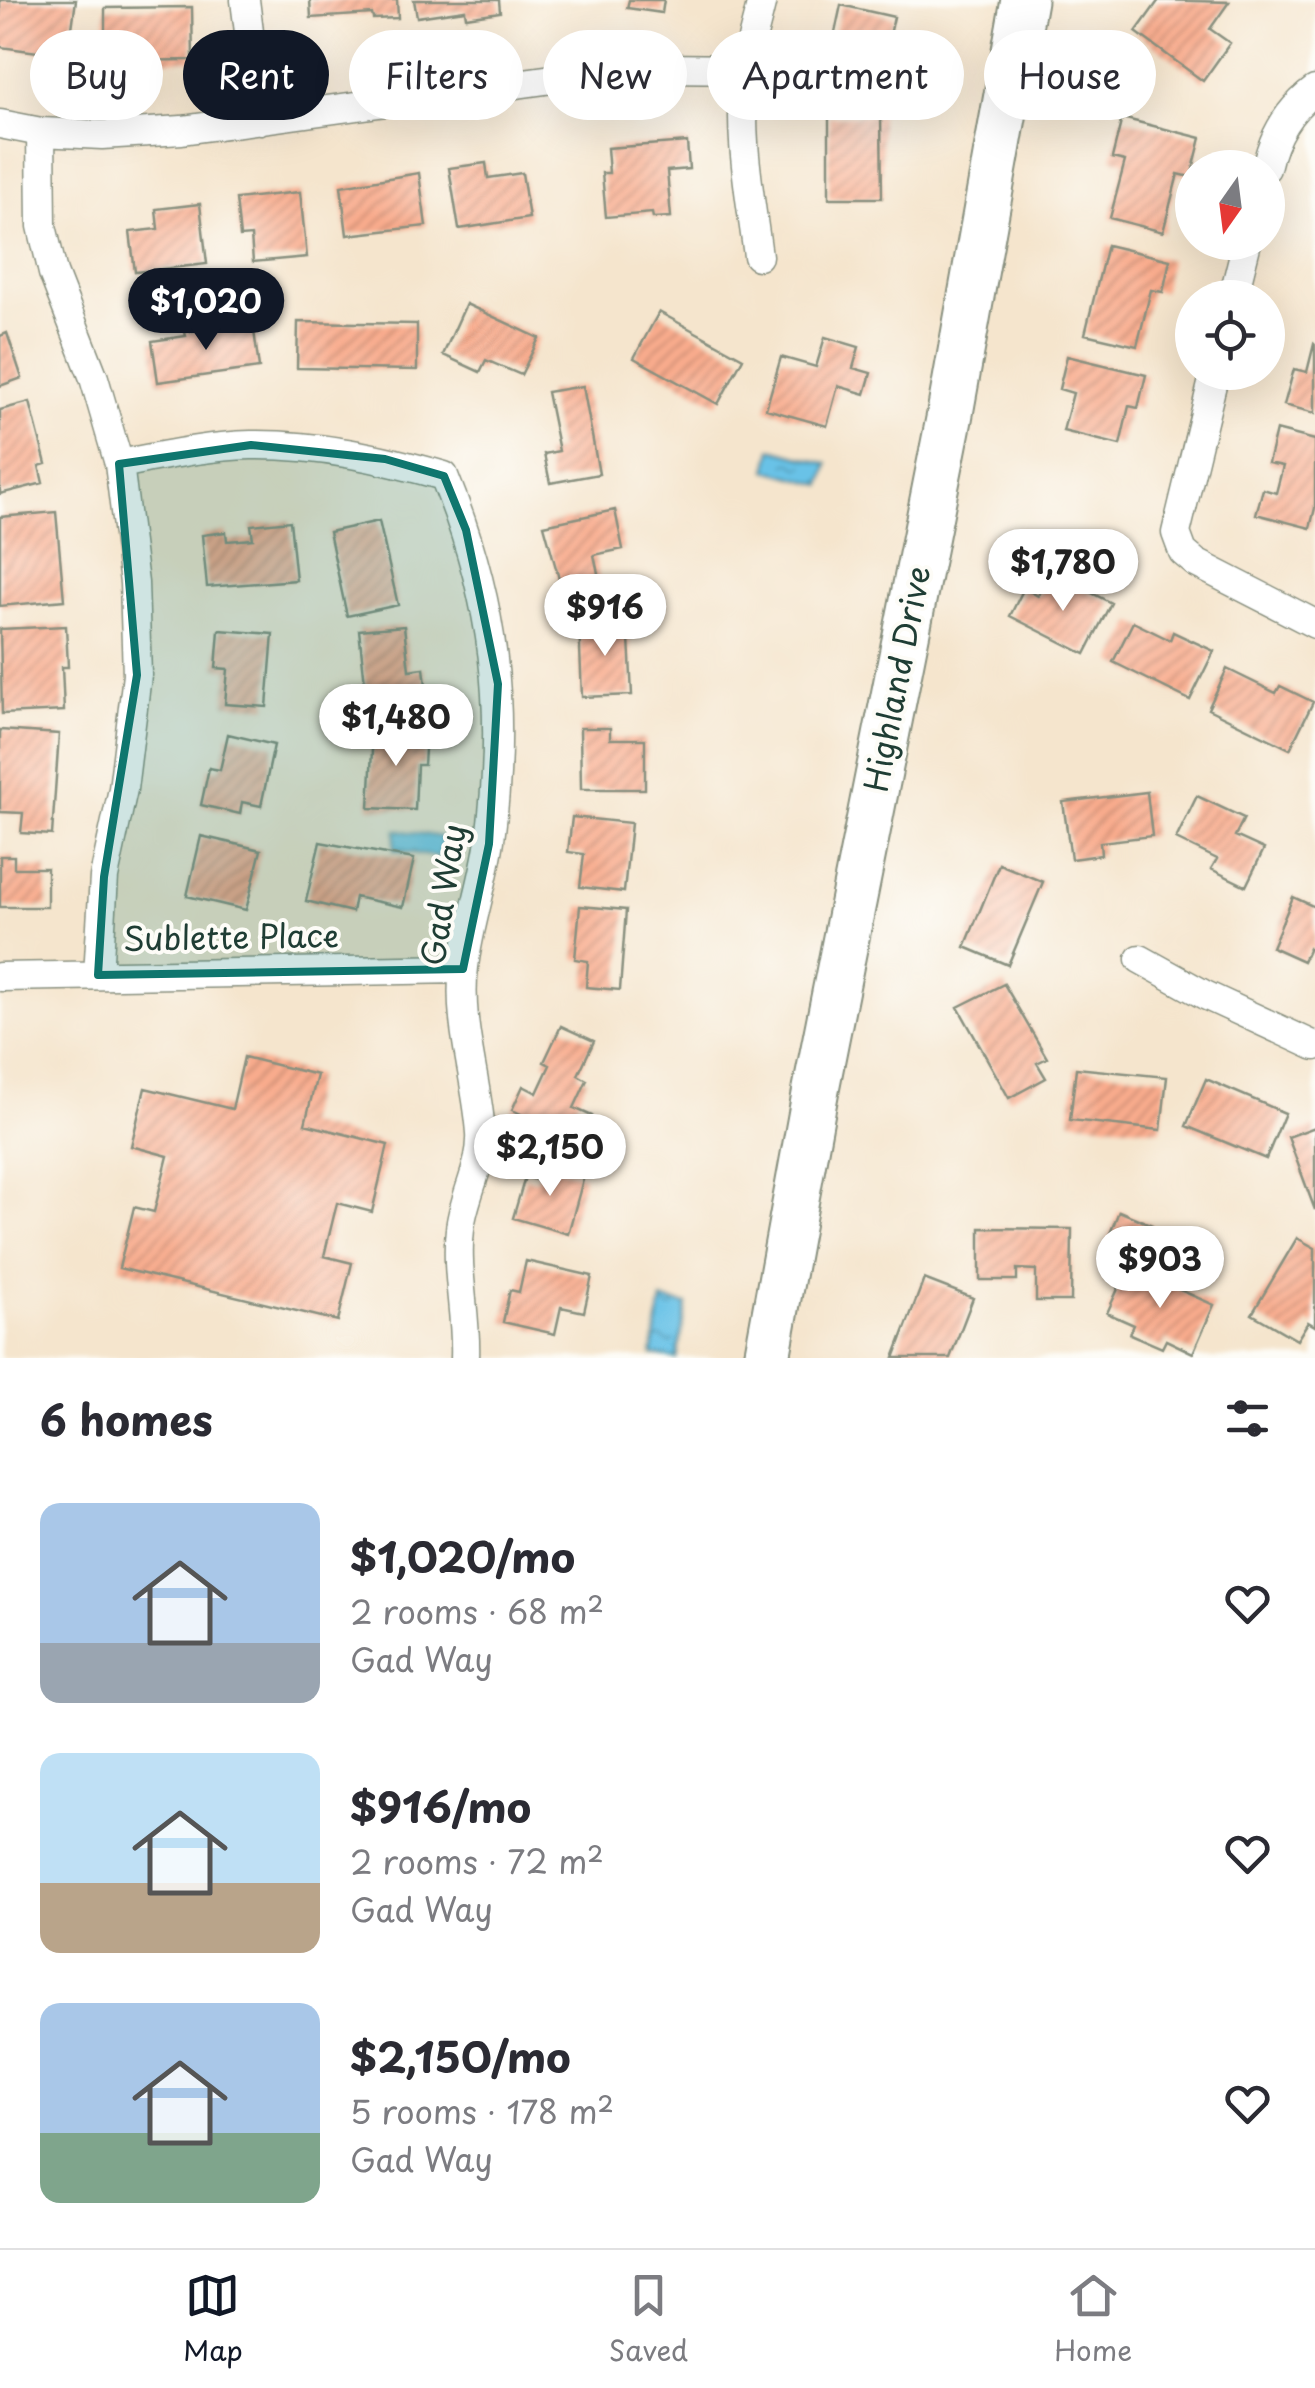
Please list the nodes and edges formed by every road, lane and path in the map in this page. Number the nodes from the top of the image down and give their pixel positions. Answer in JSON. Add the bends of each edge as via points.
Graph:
{"nodes":[{"id":1,"x":245,"y":0,"type":"edge"},
{"id":2,"x":762,"y":0,"type":"edge"},
{"id":3,"x":1024,"y":0,"type":"edge"},
{"id":4,"x":249,"y":30,"type":"edge"},
{"id":5,"x":755,"y":30,"type":"edge"},
{"id":6,"x":707,"y":69,"type":"edge"},
{"id":7,"x":1315,"y":90,"type":"edge"},
{"id":8,"x":329,"y":110,"type":"edge"},
{"id":9,"x":260,"y":120,"type":"edge"},
{"id":10,"x":744,"y":120,"type":"edge"},
{"id":11,"x":0,"y":124,"type":"edge"},
{"id":12,"x":41,"y":132,"type":"junction"},
{"id":13,"x":1270,"y":150,"type":"edge"},
{"id":14,"x":758,"y":256,"type":"dead end"},
{"id":15,"x":1210,"y":390,"type":"edge"},
{"id":16,"x":119,"y":464,"type":"junction"},
{"id":17,"x":1315,"y":624,"type":"edge"},
{"id":18,"x":1140,"y":960,"type":"dead end"},
{"id":19,"x":463,"y":969,"type":"junction"},
{"id":20,"x":98,"y":975,"type":"junction"},
{"id":21,"x":0,"y":977,"type":"edge"},
{"id":22,"x":1315,"y":1046,"type":"edge"},
{"id":23,"x":465,"y":1358,"type":"edge"},
{"id":24,"x":768,"y":1358,"type":"edge"}],
"edges":[{"from":1,"to":4,"type":"street"},
{"from":2,"to":5,"type":"street"},
{"from":3,"to":24,"type":"main road","name":"Highland Drive"},
{"from":6,"to":8,"type":"street","via":[[589,74]]},
{"from":7,"to":13,"type":"street","via":[[1295,105]]},
{"from":9,"to":12,"type":"street","via":[[166,131]]},
{"from":10,"to":14,"type":"street"},
{"from":11,"to":12,"type":"street"},
{"from":12,"to":16,"type":"street","via":[[42,226],[49,257]]},
{"from":15,"to":17,"type":"street","via":[[1176,534],[1183,552]]},
{"from":16,"to":19,"type":"street","name":"Gad Way","via":[[250,445],[385,459],[444,476],[466,530],[498,684],[489,844]]},
{"from":16,"to":20,"type":"street","via":[[134,583],[136,675],[104,877]]},
{"from":18,"to":22,"type":"street"},
{"from":19,"to":20,"type":"street","name":"Sublette Place"},
{"from":19,"to":23,"type":"street","name":"Gad Way","via":[[481,1135],[460,1229]]},
{"from":20,"to":21,"type":"street","name":"Sublette Place"}]}
